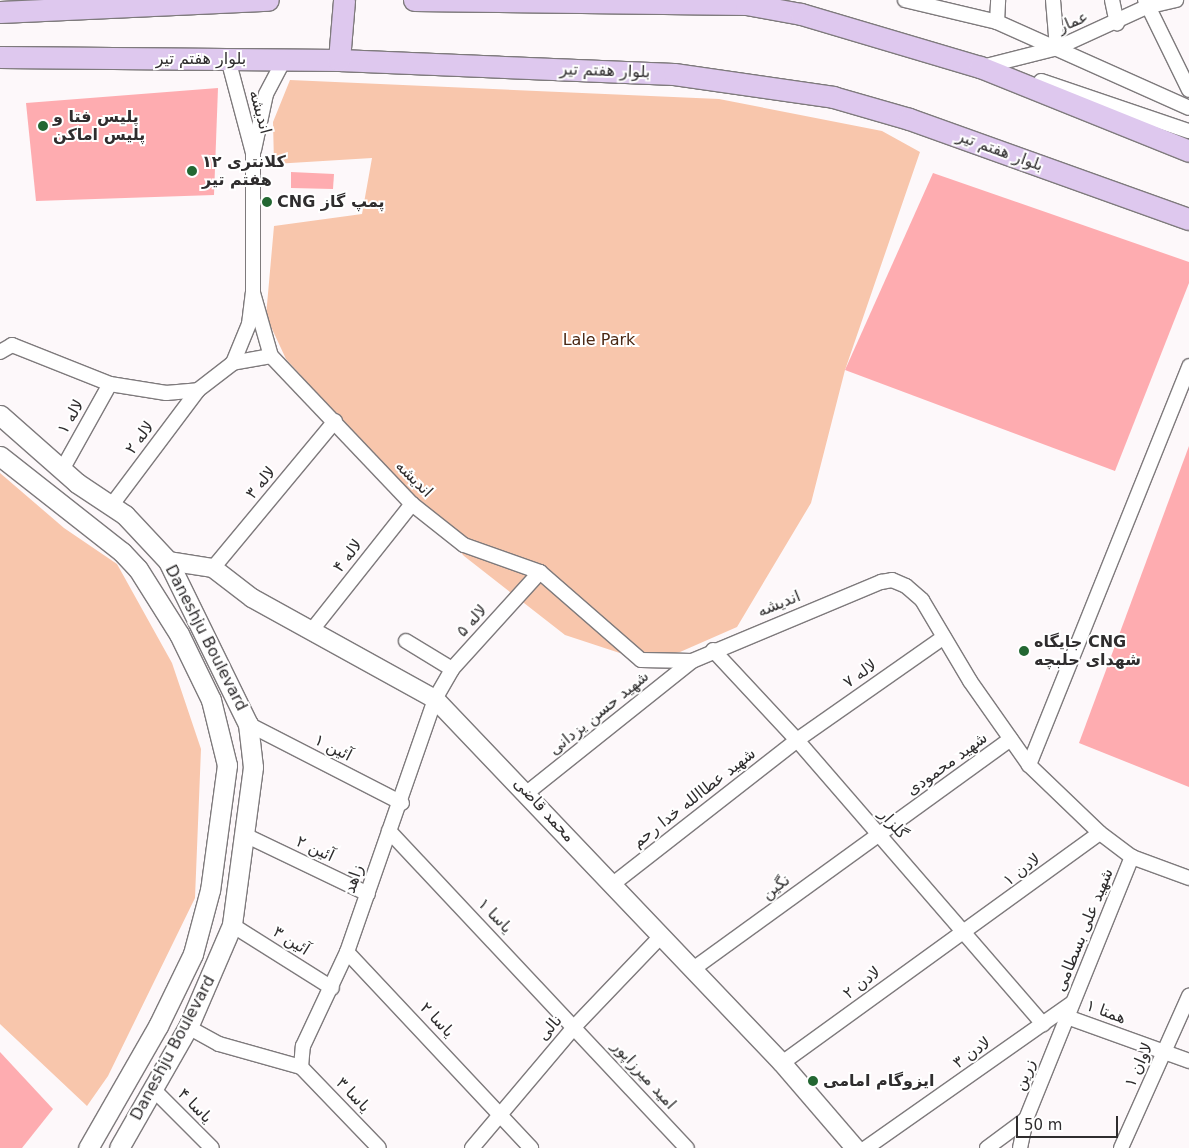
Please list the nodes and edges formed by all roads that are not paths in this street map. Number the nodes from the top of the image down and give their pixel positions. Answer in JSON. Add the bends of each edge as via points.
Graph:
{"nodes":[{"id":1,"x":268,"y":0,"type":"edge"},
{"id":2,"x":344,"y":0,"type":"edge"},
{"id":3,"x":414,"y":0,"type":"edge"},
{"id":4,"x":998,"y":0,"type":"edge"},
{"id":5,"x":1053,"y":0,"type":"edge"},
{"id":6,"x":1112,"y":0,"type":"edge"},
{"id":7,"x":1176,"y":0,"type":"edge"},
{"id":8,"x":913,"y":1,"type":"edge"},
{"id":9,"x":220,"y":2,"type":"edge"},
{"id":10,"x":746,"y":2,"type":"edge"},
{"id":11,"x":1145,"y":4,"type":"edge"},
{"id":12,"x":0,"y":12,"type":"edge"},
{"id":13,"x":997,"y":22,"type":"junction"},
{"id":14,"x":1117,"y":23,"type":"junction"},
{"id":15,"x":1057,"y":48,"type":"junction"},
{"id":16,"x":0,"y":57,"type":"edge"},
{"id":17,"x":285,"y":58,"type":"junction"},
{"id":18,"x":228,"y":60,"type":"junction"},
{"id":19,"x":340,"y":60,"type":"junction"},
{"id":20,"x":988,"y":66,"type":"junction"},
{"id":21,"x":1189,"y":90,"type":"edge"},
{"id":22,"x":1189,"y":108,"type":"edge"},
{"id":23,"x":1189,"y":132,"type":"edge"},
{"id":24,"x":1189,"y":151,"type":"edge"},
{"id":25,"x":253,"y":153,"type":"junction"},
{"id":26,"x":1189,"y":219,"type":"edge"},
{"id":27,"x":252,"y":293,"type":"junction"},
{"id":28,"x":0,"y":352,"type":"edge"},
{"id":29,"x":271,"y":356,"type":"junction"},
{"id":30,"x":233,"y":363,"type":"junction"},
{"id":31,"x":1189,"y":366,"type":"edge"},
{"id":32,"x":110,"y":384,"type":"junction"},
{"id":33,"x":198,"y":390,"type":"junction"},
{"id":34,"x":0,"y":415,"type":"edge"},
{"id":35,"x":336,"y":421,"type":"junction"},
{"id":36,"x":0,"y":456,"type":"edge"},
{"id":37,"x":63,"y":468,"type":"junction"},
{"id":38,"x":412,"y":504,"type":"junction"},
{"id":39,"x":111,"y":506,"type":"junction"},
{"id":40,"x":168,"y":561,"type":"junction"},
{"id":41,"x":213,"y":568,"type":"junction"},
{"id":42,"x":540,"y":572,"type":"junction"},
{"id":43,"x":312,"y":630,"type":"junction"},
{"id":44,"x":944,"y":638,"type":"junction"},
{"id":45,"x":406,"y":641,"type":"dead end"},
{"id":46,"x":713,"y":650,"type":"junction"},
{"id":47,"x":692,"y":661,"type":"junction"},
{"id":48,"x":452,"y":669,"type":"junction"},
{"id":49,"x":435,"y":699,"type":"junction"},
{"id":50,"x":248,"y":724,"type":"junction"},
{"id":51,"x":1011,"y":739,"type":"junction"},
{"id":52,"x":797,"y":740,"type":"junction"},
{"id":53,"x":1030,"y":764,"type":"junction"},
{"id":54,"x":528,"y":792,"type":"junction"},
{"id":55,"x":402,"y":802,"type":"junction"},
{"id":56,"x":390,"y":831,"type":"junction"},
{"id":57,"x":1100,"y":833,"type":"junction"},
{"id":58,"x":879,"y":834,"type":"junction"},
{"id":59,"x":247,"y":836,"type":"junction"},
{"id":60,"x":1132,"y":857,"type":"junction"},
{"id":61,"x":1189,"y":878,"type":"edge"},
{"id":62,"x":613,"y":884,"type":"junction"},
{"id":63,"x":368,"y":894,"type":"junction"},
{"id":64,"x":232,"y":925,"type":"junction"},
{"id":65,"x":962,"y":930,"type":"junction"},
{"id":66,"x":661,"y":936,"type":"junction"},
{"id":67,"x":348,"y":952,"type":"junction"},
{"id":68,"x":693,"y":969,"type":"junction"},
{"id":69,"x":332,"y":988,"type":"junction"},
{"id":70,"x":1189,"y":996,"type":"edge"},
{"id":71,"x":1073,"y":1003,"type":"junction"},
{"id":72,"x":1067,"y":1016,"type":"junction"},
{"id":73,"x":1043,"y":1024,"type":"junction"},
{"id":74,"x":576,"y":1025,"type":"junction"},
{"id":75,"x":188,"y":1027,"type":"junction"},
{"id":76,"x":1164,"y":1052,"type":"junction"},
{"id":77,"x":1189,"y":1061,"type":"edge"},
{"id":78,"x":782,"y":1063,"type":"junction"},
{"id":79,"x":302,"y":1067,"type":"junction"},
{"id":80,"x":153,"y":1088,"type":"junction"},
{"id":81,"x":500,"y":1112,"type":"junction"},
{"id":82,"x":1026,"y":1119,"type":"junction"},
{"id":83,"x":88,"y":1148,"type":"edge"},
{"id":84,"x":118,"y":1148,"type":"edge"},
{"id":85,"x":212,"y":1148,"type":"edge"},
{"id":86,"x":379,"y":1148,"type":"edge"},
{"id":87,"x":472,"y":1148,"type":"edge"},
{"id":88,"x":531,"y":1148,"type":"edge"},
{"id":89,"x":687,"y":1148,"type":"edge"},
{"id":90,"x":855,"y":1148,"type":"edge"},
{"id":91,"x":866,"y":1148,"type":"edge"},
{"id":92,"x":987,"y":1148,"type":"edge"},
{"id":93,"x":1020,"y":1148,"type":"edge"},
{"id":94,"x":1121,"y":1148,"type":"edge"}],
"edges":[{"from":1,"to":9,"type":"main road"},
{"from":2,"to":19,"type":"main road"},
{"from":3,"to":10,"type":"main road"},
{"from":4,"to":13,"type":"street"},
{"from":5,"to":15,"type":"street"},
{"from":6,"to":14,"type":"street"},
{"from":7,"to":11,"type":"street","name":"عمار"},
{"from":8,"to":13,"type":"street"},
{"from":9,"to":12,"type":"main road"},
{"from":10,"to":20,"type":"main road"},
{"from":11,"to":14,"type":"street","name":"عمار"},
{"from":11,"to":21,"type":"street"},
{"from":13,"to":15,"type":"street"},
{"from":14,"to":15,"type":"street","name":"عمار"},
{"from":15,"to":20,"type":"street","name":"عمار"},
{"from":15,"to":22,"type":"street"},
{"from":16,"to":18,"type":"main road","name":"بلوار هفتم تیر"},
{"from":17,"to":18,"type":"main road","name":"بلوار هفتم تیر"},
{"from":17,"to":19,"type":"main road","name":"بلوار هفتم تیر"},
{"from":17,"to":25,"type":"street","via":[[266,94]]},
{"from":18,"to":25,"type":"street","name":"اندیشه"},
{"from":19,"to":26,"type":"main road","name":"بلوار هفتم تیر","via":[[674,74],[833,97],[909,119]]},
{"from":20,"to":23,"type":"street"},
{"from":20,"to":24,"type":"main road"},
{"from":25,"to":27,"type":"street","name":"اندیشه"},
{"from":27,"to":29,"type":"street"},
{"from":27,"to":30,"type":"street","via":[[249,324]]},
{"from":28,"to":32,"type":"street","via":[[12,345]]},
{"from":29,"to":30,"type":"street"},
{"from":29,"to":35,"type":"street","name":"اندیشه"},
{"from":30,"to":33,"type":"street","name":"لاله ۲"},
{"from":31,"to":53,"type":"street"},
{"from":32,"to":33,"type":"street","via":[[166,393]]},
{"from":32,"to":37,"type":"street","name":"لاله ۱"},
{"from":33,"to":39,"type":"street","name":"لاله ۲"},
{"from":34,"to":37,"type":"main road","name":"Daneshju Boulevard","via":[[26,442]]},
{"from":35,"to":38,"type":"street","name":"اندیشه"},
{"from":35,"to":41,"type":"street","name":"لاله ۳"},
{"from":36,"to":83,"type":"main road","name":"Daneshju Boulevard","via":[[122,552],[138,570],[179,634],[211,700],[227,765],[210,890],[193,954],[158,1026]]},
{"from":37,"to":39,"type":"main road","name":"Daneshju Boulevard"},
{"from":38,"to":42,"type":"street","name":"اندیشه","via":[[464,546]]},
{"from":38,"to":43,"type":"street","name":"لاله ۴"},
{"from":39,"to":40,"type":"main road","name":"Daneshju Boulevard"},
{"from":40,"to":41,"type":"street","name":"محمد قاضی"},
{"from":40,"to":50,"type":"main road","name":"Daneshju Boulevard"},
{"from":41,"to":43,"type":"street","name":"محمد قاضی","via":[[252,598]]},
{"from":42,"to":47,"type":"street","name":"اندیشه","via":[[641,660]]},
{"from":42,"to":48,"type":"street","name":"لاله ۵"},
{"from":43,"to":49,"type":"street","name":"محمد قاضی"},
{"from":44,"to":46,"type":"street","name":"اندیشه","via":[[922,600],[892,580]]},
{"from":44,"to":51,"type":"street","name":"اندیشه"},
{"from":44,"to":52,"type":"street","name":"لاله ۷"},
{"from":45,"to":48,"type":"street"},
{"from":46,"to":47,"type":"street","name":"اندیشه"},
{"from":46,"to":52,"type":"street","name":"گلزار"},
{"from":47,"to":54,"type":"street","name":"شهید حسن یزدانی"},
{"from":48,"to":49,"type":"street","name":"لاله ۵"},
{"from":49,"to":54,"type":"street","name":"محمد قاضی"},
{"from":49,"to":55,"type":"street","name":"زاهد"},
{"from":50,"to":55,"type":"street","name":"آئین ۱"},
{"from":50,"to":59,"type":"main road","name":"Daneshju Boulevard","via":[[253,767]]},
{"from":51,"to":53,"type":"street","name":"اندیشه"},
{"from":51,"to":58,"type":"street","name":"شهید محمودی"},
{"from":52,"to":58,"type":"street","name":"گلزار"},
{"from":52,"to":62,"type":"street","name":"شهید عطاالله خدا رحم"},
{"from":53,"to":57,"type":"street","name":"اندیشه"},
{"from":54,"to":62,"type":"street","name":"محمد قاضی"},
{"from":55,"to":56,"type":"street","name":"زاهد"},
{"from":56,"to":63,"type":"street","name":"زاهد"},
{"from":56,"to":74,"type":"street","name":"یاسا ۱"},
{"from":57,"to":60,"type":"street","name":"اندیشه"},
{"from":57,"to":65,"type":"street","name":"لادن ۱","via":[[1006,904]]},
{"from":58,"to":65,"type":"street","name":"گلزار"},
{"from":58,"to":68,"type":"street","name":"نگین"},
{"from":59,"to":63,"type":"street","name":"آئین ۲"},
{"from":59,"to":64,"type":"main road","name":"Daneshju Boulevard"},
{"from":60,"to":61,"type":"street","name":"اندیشه"},
{"from":60,"to":71,"type":"street","name":"شهید علی بسطامی"},
{"from":62,"to":66,"type":"street","name":"محمد قاضی"},
{"from":63,"to":67,"type":"street","name":"زاهد"},
{"from":64,"to":69,"type":"street","name":"آئین ۳"},
{"from":64,"to":75,"type":"main road","name":"Daneshju Boulevard"},
{"from":65,"to":73,"type":"street","name":"گلزار"},
{"from":65,"to":78,"type":"street","name":"لادن ۲"},
{"from":66,"to":68,"type":"street","name":"محمد قاضی"},
{"from":66,"to":74,"type":"street","name":"نالی"},
{"from":67,"to":69,"type":"street","name":"زاهد"},
{"from":67,"to":81,"type":"street","name":"یاسا ۲"},
{"from":68,"to":78,"type":"street","name":"محمد قاضی"},
{"from":69,"to":79,"type":"street","name":"زاهد","via":[[303,1046]]},
{"from":70,"to":76,"type":"street","name":"لاوان ۱"},
{"from":71,"to":72,"type":"street","name":"شهید علی بسطامی"},
{"from":71,"to":73,"type":"street","name":"لادن ۳"},
{"from":72,"to":76,"type":"street","name":"همتا ۱"},
{"from":72,"to":82,"type":"street","name":"زرین"},
{"from":73,"to":91,"type":"street","name":"لادن ۳"},
{"from":74,"to":81,"type":"street","name":"نالی"},
{"from":74,"to":89,"type":"street","name":"امید میرزاپور"},
{"from":75,"to":79,"type":"street","via":[[219,1044]]},
{"from":75,"to":80,"type":"main road","name":"Daneshju Boulevard"},
{"from":76,"to":77,"type":"street","name":"همتا ۱"},
{"from":76,"to":94,"type":"street","name":"لاوان ۱"},
{"from":78,"to":90,"type":"street","name":"محمد قاضی"},
{"from":79,"to":86,"type":"street","name":"یاسا ۳"},
{"from":80,"to":84,"type":"main road","name":"Daneshju Boulevard"},
{"from":80,"to":85,"type":"street","name":"یاسا ۴"},
{"from":81,"to":87,"type":"street","name":"نالی"},
{"from":81,"to":88,"type":"street","name":"یاسا ۲"},
{"from":82,"to":92,"type":"street"},
{"from":82,"to":93,"type":"street","name":"زرین"}]}
